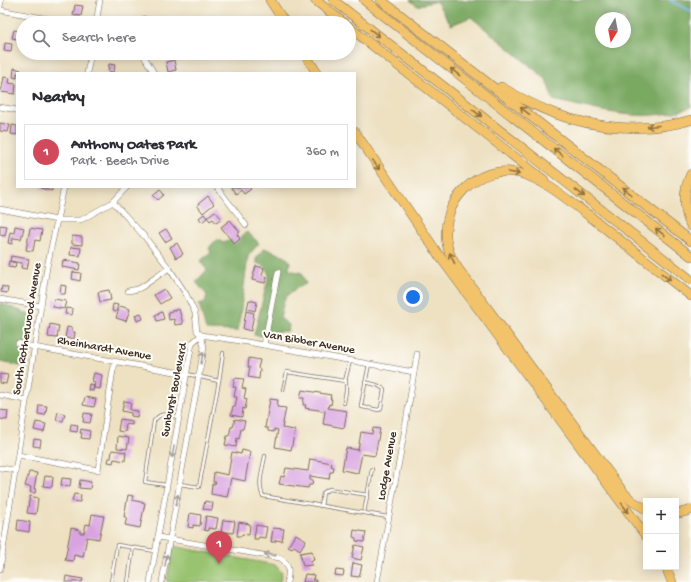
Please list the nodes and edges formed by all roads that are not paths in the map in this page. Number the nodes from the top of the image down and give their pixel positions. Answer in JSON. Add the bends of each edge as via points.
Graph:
{"nodes":[{"id":1,"x":1,"y":0,"type":"edge"},
{"id":2,"x":100,"y":0,"type":"edge"},
{"id":3,"x":270,"y":0,"type":"edge"},
{"id":4,"x":315,"y":0,"type":"edge"},
{"id":5,"x":333,"y":0,"type":"edge"},
{"id":6,"x":364,"y":0,"type":"edge"},
{"id":7,"x":381,"y":0,"type":"edge"},
{"id":8,"x":0,"y":7,"type":"edge"},
{"id":9,"x":0,"y":10,"type":"edge"},
{"id":10,"x":32,"y":16,"type":"edge"},
{"id":11,"x":97,"y":16,"type":"edge"},
{"id":12,"x":280,"y":16,"type":"edge"},
{"id":13,"x":335,"y":16,"type":"edge"},
{"id":14,"x":353,"y":16,"type":"edge"},
{"id":15,"x":356,"y":18,"type":"edge"},
{"id":16,"x":356,"y":33,"type":"edge"},
{"id":17,"x":90,"y":60,"type":"edge"},
{"id":18,"x":146,"y":60,"type":"edge"},
{"id":19,"x":309,"y":60,"type":"edge"},
{"id":20,"x":472,"y":70,"type":"junction"},
{"id":21,"x":87,"y":72,"type":"edge"},
{"id":22,"x":153,"y":72,"type":"edge"},
{"id":23,"x":316,"y":72,"type":"edge"},
{"id":24,"x":0,"y":107,"type":"edge"},
{"id":25,"x":16,"y":110,"type":"edge"},
{"id":26,"x":691,"y":120,"type":"edge"},
{"id":27,"x":356,"y":133,"type":"edge"},
{"id":28,"x":691,"y":174,"type":"edge"},
{"id":29,"x":64,"y":188,"type":"edge"},
{"id":30,"x":126,"y":188,"type":"edge"},
{"id":31,"x":218,"y":188,"type":"edge"},
{"id":32,"x":113,"y":202,"type":"junction"},
{"id":33,"x":0,"y":209,"type":"edge"},
{"id":34,"x":592,"y":218,"type":"junction"},
{"id":35,"x":57,"y":220,"type":"junction"},
{"id":36,"x":246,"y":225,"type":"dead end"},
{"id":37,"x":691,"y":226,"type":"edge"},
{"id":38,"x":691,"y":241,"type":"edge"},
{"id":39,"x":691,"y":256,"type":"edge"},
{"id":40,"x":169,"y":268,"type":"junction"},
{"id":41,"x":278,"y":272,"type":"dead end"},
{"id":42,"x":691,"y":280,"type":"edge"},
{"id":43,"x":128,"y":291,"type":"dead end"},
{"id":44,"x":691,"y":296,"type":"edge"},
{"id":45,"x":0,"y":298,"type":"edge"},
{"id":46,"x":41,"y":306,"type":"junction"},
{"id":47,"x":201,"y":335,"type":"junction"},
{"id":48,"x":18,"y":343,"type":"dead end"},
{"id":49,"x":264,"y":345,"type":"junction"},
{"id":50,"x":34,"y":347,"type":"junction"},
{"id":51,"x":223,"y":353,"type":"dead end"},
{"id":52,"x":417,"y":354,"type":"dead end"},
{"id":53,"x":350,"y":360,"type":"junction"},
{"id":54,"x":116,"y":362,"type":"junction"},
{"id":55,"x":369,"y":364,"type":"junction"},
{"id":56,"x":414,"y":372,"type":"junction"},
{"id":57,"x":186,"y":374,"type":"junction"},
{"id":58,"x":199,"y":378,"type":"junction"},
{"id":59,"x":346,"y":380,"type":"junction"},
{"id":60,"x":219,"y":381,"type":"junction"},
{"id":61,"x":366,"y":382,"type":"junction"},
{"id":62,"x":283,"y":390,"type":"dead end"},
{"id":63,"x":0,"y":396,"type":"edge"},
{"id":64,"x":26,"y":400,"type":"junction"},
{"id":65,"x":344,"y":403,"type":"dead end"},
{"id":66,"x":179,"y":417,"type":"junction"},
{"id":67,"x":18,"y":455,"type":"junction"},
{"id":68,"x":265,"y":456,"type":"dead end"},
{"id":69,"x":0,"y":468,"type":"edge"},
{"id":70,"x":372,"y":469,"type":"dead end"},
{"id":71,"x":15,"y":470,"type":"junction"},
{"id":72,"x":180,"y":484,"type":"junction"},
{"id":73,"x":167,"y":485,"type":"junction"},
{"id":74,"x":368,"y":495,"type":"junction"},
{"id":75,"x":321,"y":506,"type":"junction"},
{"id":76,"x":643,"y":507,"type":"edge"},
{"id":77,"x":691,"y":510,"type":"edge"},
{"id":78,"x":364,"y":513,"type":"junction"},
{"id":79,"x":679,"y":513,"type":"edge"},
{"id":80,"x":389,"y":517,"type":"junction"},
{"id":81,"x":645,"y":534,"type":"edge"},
{"id":82,"x":158,"y":536,"type":"junction"},
{"id":83,"x":170,"y":538,"type":"junction"},
{"id":84,"x":133,"y":547,"type":"junction"},
{"id":85,"x":1,"y":551,"type":"edge"},
{"id":86,"x":155,"y":551,"type":"junction"},
{"id":87,"x":0,"y":569,"type":"edge"},
{"id":88,"x":667,"y":570,"type":"edge"},
{"id":89,"x":111,"y":582,"type":"edge"},
{"id":90,"x":128,"y":582,"type":"edge"},
{"id":91,"x":150,"y":582,"type":"edge"},
{"id":92,"x":162,"y":582,"type":"edge"},
{"id":93,"x":287,"y":582,"type":"edge"},
{"id":94,"x":377,"y":582,"type":"edge"},
{"id":95,"x":672,"y":582,"type":"edge"}],
"edges":[{"from":1,"to":8,"type":"street"},
{"from":2,"to":11,"type":"street"},
{"from":3,"to":12,"type":"highway"},
{"from":4,"to":13,"type":"highway"},
{"from":5,"to":14,"type":"highway","one_way":true},
{"from":39,"to":6,"type":"highway","one_way":true},
{"from":7,"to":20,"type":"highway"},
{"from":9,"to":10,"type":"street"},
{"from":15,"to":42,"type":"highway","one_way":true},
{"from":16,"to":34,"type":"highway"},
{"from":17,"to":21,"type":"street"},
{"from":18,"to":22,"type":"street"},
{"from":19,"to":23,"type":"highway"},
{"from":26,"to":20,"type":"highway","one_way":true,"via":[[667,125],[631,127],[583,122],[530,103]]},
{"from":38,"to":20,"type":"highway","one_way":true},
{"from":24,"to":25,"type":"street"},
{"from":27,"to":81,"type":"highway","one_way":true,"via":[[438,254]]},
{"from":28,"to":37,"type":"highway","via":[[685,198]]},
{"from":29,"to":35,"type":"street","name":"South Rotherwood Avenue"},
{"from":30,"to":32,"type":"street"},
{"from":31,"to":36,"type":"street"},
{"from":32,"to":35,"type":"street","via":[[81,220]]},
{"from":32,"to":40,"type":"street"},
{"from":33,"to":35,"type":"street"},
{"from":34,"to":44,"type":"highway","one_way":true},
{"from":76,"to":34,"type":"highway","one_way":true,"via":[[622,492],[462,274],[447,244],[446,223],[457,198],[476,180],[494,173],[514,172],[531,177]]},
{"from":35,"to":46,"type":"street","name":"South Rotherwood Avenue"},
{"from":40,"to":43,"type":"street","via":[[142,287]]},
{"from":40,"to":47,"type":"street","via":[[192,306],[197,331]]},
{"from":41,"to":49,"type":"street"},
{"from":45,"to":46,"type":"street"},
{"from":46,"to":50,"type":"street","name":"South Rotherwood Avenue"},
{"from":47,"to":49,"type":"street","name":"Van Bibber Avenue"},
{"from":47,"to":57,"type":"street","name":"Sunburst Boulevard","via":[[192,343]]},
{"from":58,"to":47,"type":"street","name":"Sunburst Boulevard","one_way":true,"via":[[204,347]]},
{"from":48,"to":50,"type":"street","name":"Rheinhardt Avenue"},
{"from":49,"to":53,"type":"street","name":"Van Bibber Avenue"},
{"from":50,"to":54,"type":"street","name":"Rheinhardt Avenue"},
{"from":50,"to":64,"type":"street","name":"South Rotherwood Avenue"},
{"from":51,"to":60,"type":"lane"},
{"from":52,"to":56,"type":"street","name":"Lodge Avenue"},
{"from":53,"to":55,"type":"street","name":"Van Bibber Avenue"},
{"from":53,"to":59,"type":"lane"},
{"from":54,"to":57,"type":"street","name":"Rheinhardt Avenue"},
{"from":54,"to":67,"type":"street","via":[[98,470]]},
{"from":55,"to":56,"type":"street","name":"Van Bibber Avenue"},
{"from":55,"to":61,"type":"lane"},
{"from":56,"to":80,"type":"street","name":"Lodge Avenue"},
{"from":57,"to":58,"type":"lane"},
{"from":57,"to":66,"type":"street","name":"Sunburst Boulevard"},
{"from":58,"to":60,"type":"lane"},
{"from":58,"to":72,"type":"street","name":"Sunburst Boulevard"},
{"from":59,"to":62,"type":"lane","via":[[287,372]]},
{"from":59,"to":65,"type":"lane"},
{"from":60,"to":72,"type":"lane","via":[[199,487]]},
{"from":61,"to":61,"type":"lane","via":[[361,405],[380,410],[384,389]]},
{"from":63,"to":64,"type":"street"},
{"from":64,"to":67,"type":"street","name":"South Rotherwood Avenue"},
{"from":66,"to":73,"type":"street","name":"Sunburst Boulevard","one_way":true},
{"from":66,"to":73,"type":"lane","via":[[163,414],[154,422],[145,482]]},
{"from":67,"to":71,"type":"street","name":"South Rotherwood Avenue"},
{"from":68,"to":75,"type":"lane","via":[[260,483],[263,496]]},
{"from":69,"to":71,"type":"street"},
{"from":70,"to":74,"type":"lane"},
{"from":71,"to":85,"type":"street","name":"South Rotherwood Avenue"},
{"from":83,"to":72,"type":"street","name":"Sunburst Boulevard","one_way":true},
{"from":73,"to":82,"type":"street","name":"Sunburst Boulevard"},
{"from":74,"to":75,"type":"lane","via":[[328,489],[324,493]]},
{"from":74,"to":78,"type":"lane"},
{"from":75,"to":78,"type":"lane"},
{"from":77,"to":79,"type":"highway"},
{"from":78,"to":80,"type":"lane"},
{"from":80,"to":94,"type":"street","name":"Lodge Avenue"},
{"from":82,"to":83,"type":"street"},
{"from":82,"to":86,"type":"street","name":"Sunburst Boulevard"},
{"from":92,"to":83,"type":"street","name":"Sunburst Boulevard","one_way":true},
{"from":93,"to":83,"type":"street","one_way":true,"via":[[289,568],[280,558]]},
{"from":84,"to":86,"type":"lane"},
{"from":84,"to":89,"type":"lane","via":[[117,545]]},
{"from":84,"to":90,"type":"lane"},
{"from":85,"to":87,"type":"street","name":"South Rotherwood Avenue"},
{"from":86,"to":91,"type":"street","name":"Sunburst Boulevard"},
{"from":88,"to":95,"type":"highway"}]}
